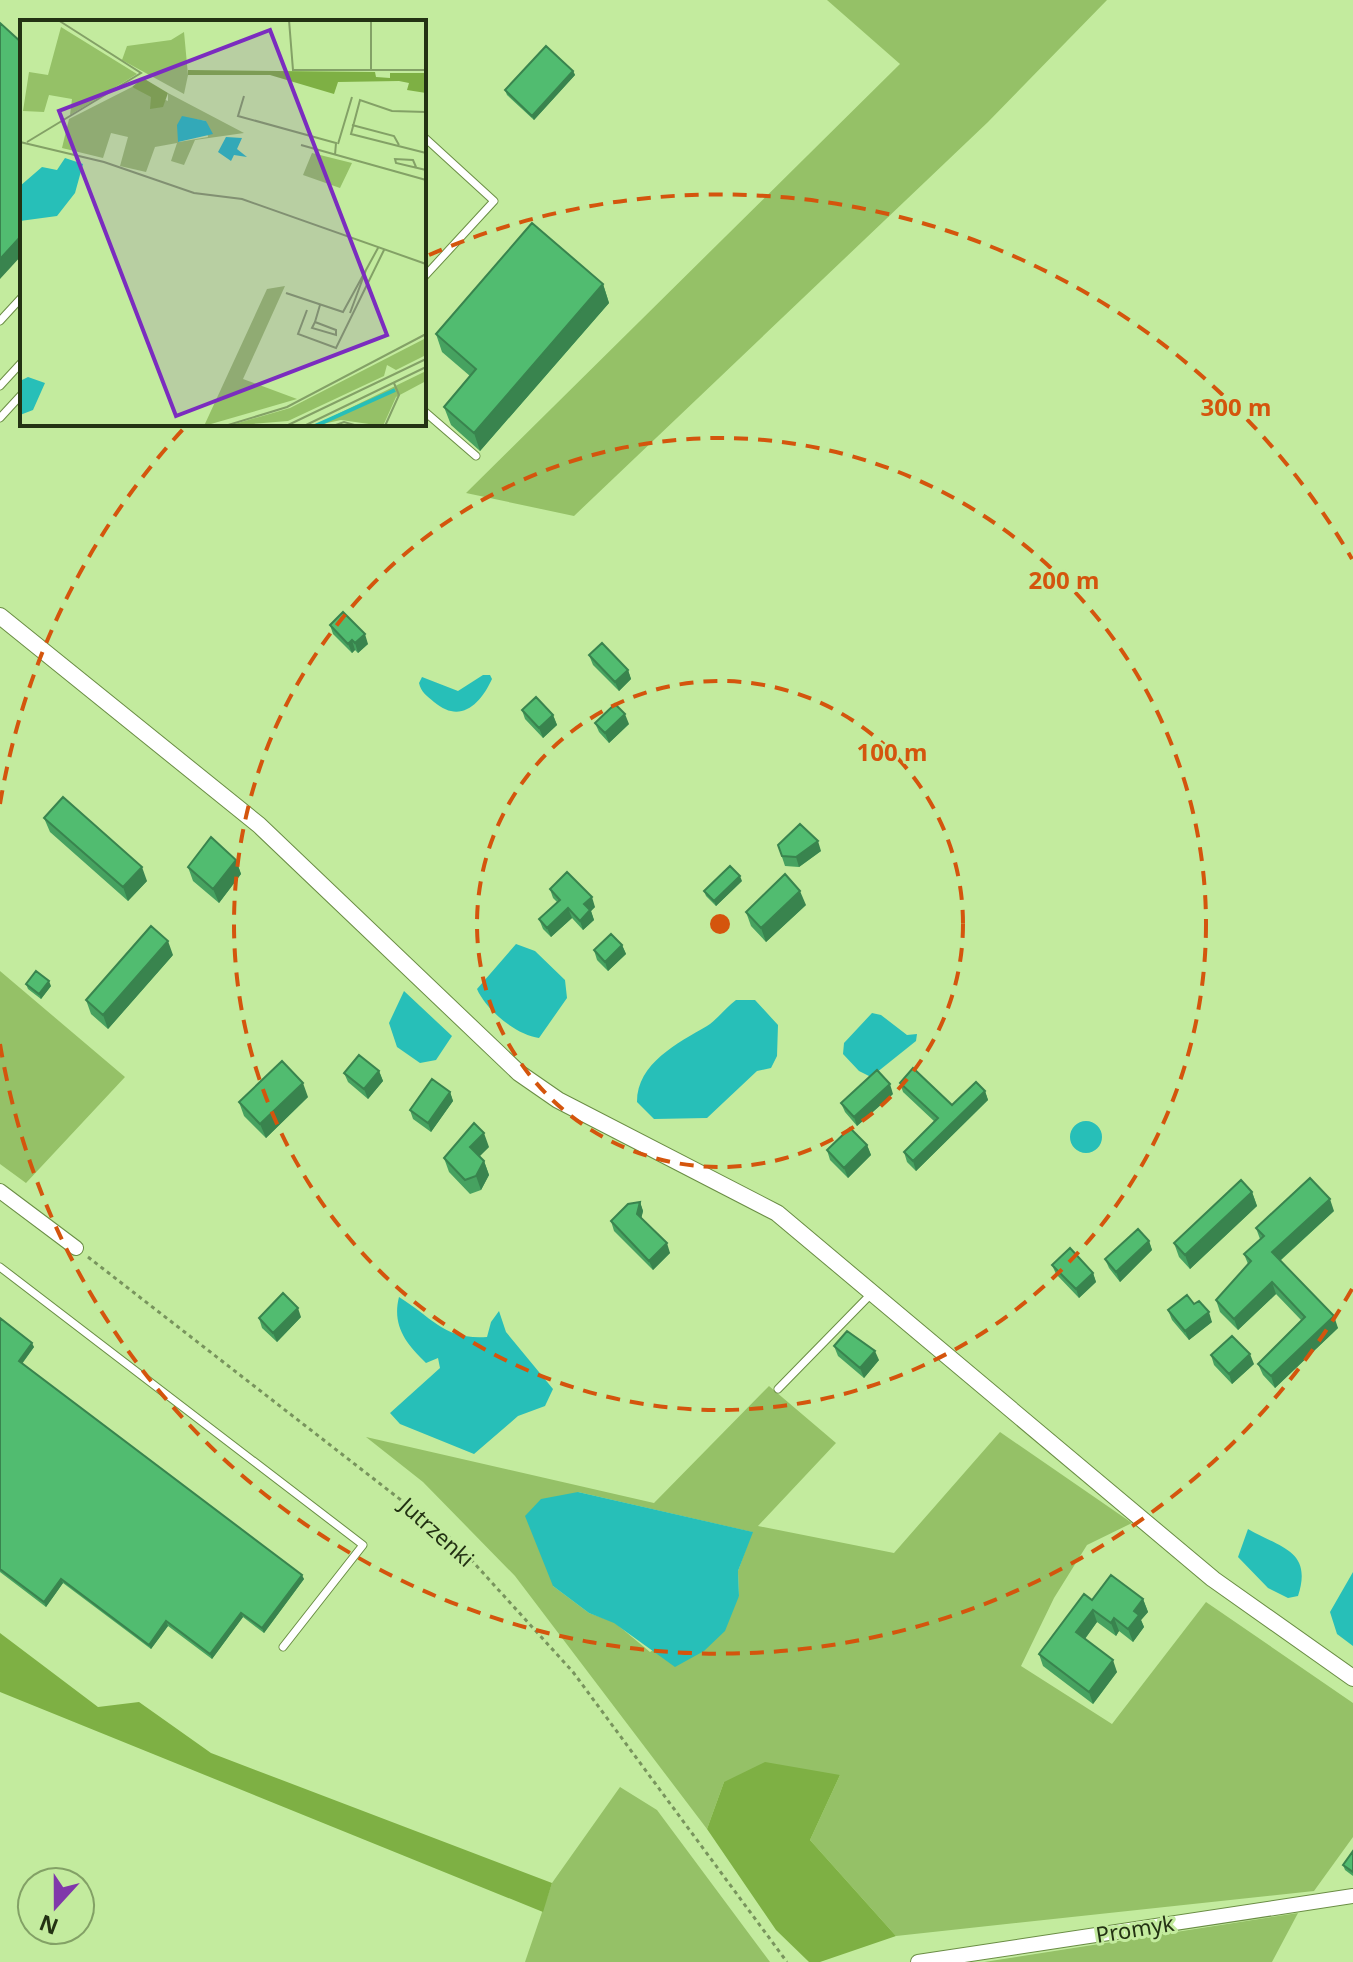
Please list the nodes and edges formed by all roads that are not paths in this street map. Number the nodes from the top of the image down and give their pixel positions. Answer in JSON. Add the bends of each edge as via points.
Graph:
{"nodes":[{"id":1,"x":426,"y":139,"type":"edge"},
{"id":2,"x":426,"y":275,"type":"edge"},
{"id":3,"x":20,"y":299,"type":"edge"},
{"id":4,"x":0,"y":321,"type":"edge"},
{"id":5,"x":20,"y":364,"type":"edge"},
{"id":6,"x":0,"y":386,"type":"edge"},
{"id":7,"x":20,"y":396,"type":"edge"},
{"id":8,"x":426,"y":413,"type":"edge"},
{"id":9,"x":0,"y":418,"type":"edge"},
{"id":10,"x":476,"y":456,"type":"dead end"},
{"id":11,"x":0,"y":616,"type":"edge"},
{"id":12,"x":0,"y":1191,"type":"edge"},
{"id":13,"x":76,"y":1248,"type":"road end"},
{"id":14,"x":0,"y":1267,"type":"edge"},
{"id":15,"x":872,"y":1293,"type":"junction"},
{"id":16,"x":778,"y":1389,"type":"dead end"},
{"id":17,"x":283,"y":1647,"type":"dead end"},
{"id":18,"x":1353,"y":1678,"type":"edge"},
{"id":19,"x":1353,"y":1896,"type":"edge"},
{"id":20,"x":918,"y":1962,"type":"edge"}],
"edges":[{"from":1,"to":2,"type":"lane","via":[[494,201]]},
{"from":3,"to":4,"type":"lane"},
{"from":5,"to":6,"type":"lane"},
{"from":7,"to":9,"type":"lane"},
{"from":8,"to":10,"type":"lane"},
{"from":11,"to":15,"type":"street","via":[[259,825],[519,1073],[558,1100],[777,1213]]},
{"from":12,"to":13,"type":"street"},
{"from":14,"to":17,"type":"lane","via":[[363,1545]]},
{"from":15,"to":16,"type":"lane"},
{"from":15,"to":18,"type":"street","via":[[1213,1579]]},
{"from":19,"to":20,"type":"street","name":"Promyk"}]}
